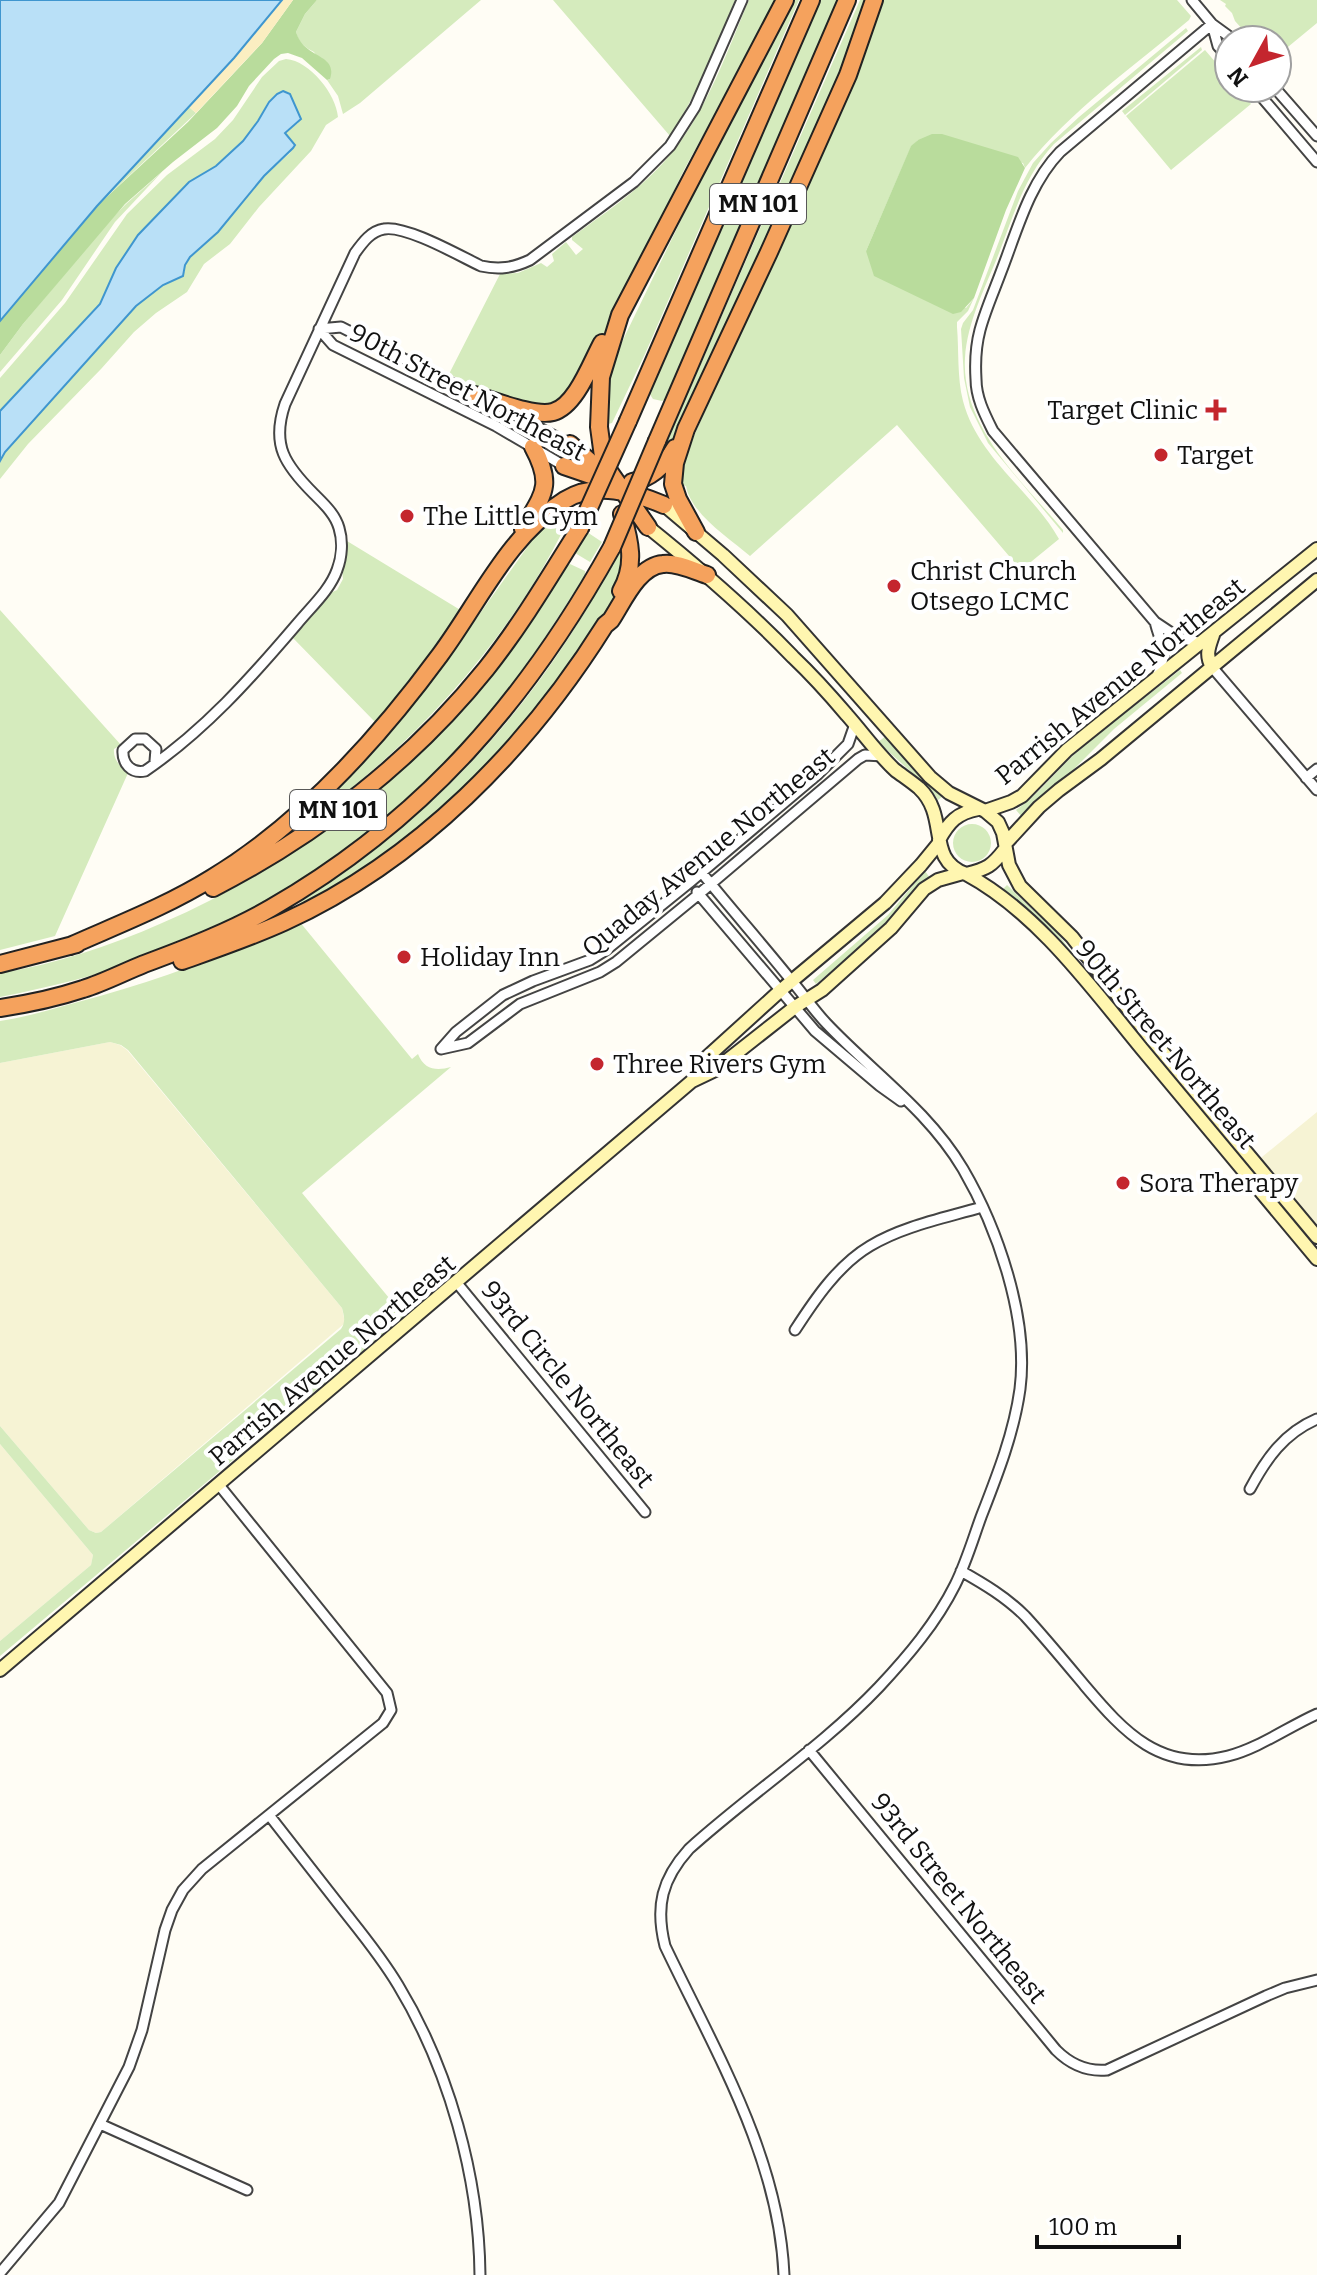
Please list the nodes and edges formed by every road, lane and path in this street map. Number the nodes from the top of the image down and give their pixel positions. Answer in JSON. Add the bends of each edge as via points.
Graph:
{"nodes":[{"id":1,"x":742,"y":0,"type":"edge"},
{"id":2,"x":785,"y":0,"type":"edge"},
{"id":3,"x":811,"y":0,"type":"edge"},
{"id":4,"x":847,"y":0,"type":"edge"},
{"id":5,"x":874,"y":0,"type":"edge"},
{"id":6,"x":1192,"y":0,"type":"edge"},
{"id":7,"x":1212,"y":24,"type":"junction"},
{"id":8,"x":1213,"y":28,"type":"edge"},
{"id":9,"x":1268,"y":104,"type":"edge"},
{"id":10,"x":1289,"y":104,"type":"edge"},
{"id":11,"x":1317,"y":136,"type":"edge"},
{"id":12,"x":1317,"y":162,"type":"edge"},
{"id":13,"x":620,"y":315,"type":"junction"},
{"id":14,"x":319,"y":329,"type":"junction"},
{"id":15,"x":474,"y":395,"type":"junction"},
{"id":16,"x":686,"y":429,"type":"junction"},
{"id":17,"x":570,"y":444,"type":"joint"},
{"id":18,"x":533,"y":447,"type":"junction"},
{"id":19,"x":564,"y":466,"type":"joint"},
{"id":20,"x":614,"y":485,"type":"junction"},
{"id":21,"x":664,"y":505,"type":"joint"},
{"id":22,"x":648,"y":527,"type":"joint"},
{"id":23,"x":696,"y":532,"type":"junction"},
{"id":24,"x":510,"y":549,"type":"junction"},
{"id":25,"x":1317,"y":549,"type":"edge"},
{"id":26,"x":707,"y":575,"type":"junction"},
{"id":27,"x":1317,"y":580,"type":"edge"},
{"id":28,"x":1155,"y":622,"type":"junction"},
{"id":29,"x":605,"y":625,"type":"junction"},
{"id":30,"x":1213,"y":635,"type":"junction"},
{"id":31,"x":1202,"y":643,"type":"junction"},
{"id":32,"x":1212,"y":667,"type":"junction"},
{"id":33,"x":1154,"y":680,"type":"junction"},
{"id":34,"x":855,"y":724,"type":"junction"},
{"id":35,"x":883,"y":756,"type":"junction"},
{"id":36,"x":155,"y":761,"type":"dead end"},
{"id":37,"x":1317,"y":769,"type":"edge"},
{"id":38,"x":1306,"y":778,"type":"junction"},
{"id":39,"x":1317,"y":790,"type":"edge"},
{"id":40,"x":982,"y":810,"type":"junction"},
{"id":41,"x":939,"y":841,"type":"junction"},
{"id":42,"x":1005,"y":846,"type":"junction"},
{"id":43,"x":702,"y":873,"type":"junction"},
{"id":44,"x":964,"y":874,"type":"junction"},
{"id":45,"x":689,"y":883,"type":"junction"},
{"id":46,"x":711,"y":884,"type":"junction"},
{"id":47,"x":699,"y":894,"type":"junction"},
{"id":48,"x":70,"y":946,"type":"junction"},
{"id":49,"x":0,"y":964,"type":"edge"},
{"id":50,"x":111,"y":977,"type":"junction"},
{"id":51,"x":792,"y":981,"type":"junction"},
{"id":52,"x":781,"y":990,"type":"junction"},
{"id":53,"x":807,"y":999,"type":"junction"},
{"id":54,"x":795,"y":1007,"type":"junction"},
{"id":55,"x":0,"y":1008,"type":"edge"},
{"id":56,"x":692,"y":1081,"type":"junction"},
{"id":57,"x":920,"y":1114,"type":"junction"},
{"id":58,"x":982,"y":1207,"type":"junction"},
{"id":59,"x":1317,"y":1237,"type":"edge"},
{"id":60,"x":1317,"y":1259,"type":"edge"},
{"id":61,"x":457,"y":1283,"type":"junction"},
{"id":62,"x":795,"y":1330,"type":"dead end"},
{"id":63,"x":1317,"y":1419,"type":"edge"},
{"id":64,"x":219,"y":1485,"type":"junction"},
{"id":65,"x":1250,"y":1489,"type":"dead end"},
{"id":66,"x":645,"y":1512,"type":"dead end"},
{"id":67,"x":961,"y":1571,"type":"junction"},
{"id":68,"x":0,"y":1670,"type":"edge"},
{"id":69,"x":1317,"y":1714,"type":"edge"},
{"id":70,"x":809,"y":1750,"type":"junction"},
{"id":71,"x":269,"y":1815,"type":"junction"},
{"id":72,"x":1317,"y":1980,"type":"edge"},
{"id":73,"x":100,"y":2124,"type":"junction"},
{"id":74,"x":247,"y":2190,"type":"dead end"},
{"id":75,"x":0,"y":2273,"type":"edge"},
{"id":76,"x":480,"y":2275,"type":"edge"},
{"id":77,"x":784,"y":2275,"type":"edge"}],
"edges":[{"from":1,"to":14,"type":"street","via":[[684,126],[661,156],[611,199],[530,260],[511,267],[481,266],[400,229],[377,232],[355,253]]},
{"from":2,"to":13,"type":"highway"},
{"from":3,"to":48,"type":"highway","number":"MN 101","bridge":true,"via":[[580,528],[487,668],[404,755],[310,831],[194,898]]},
{"from":4,"to":50,"type":"highway","number":"MN 101","bridge":true,"via":[[612,547],[559,638],[519,692],[434,787],[334,869],[221,934]]},
{"from":5,"to":16,"type":"highway","via":[[848,75]]},
{"from":6,"to":7,"type":"street"},
{"from":7,"to":8,"type":"street"},
{"from":7,"to":28,"type":"street","via":[[1047,166],[980,331],[976,380],[993,431]]},
{"from":9,"to":12,"type":"street"},
{"from":10,"to":11,"type":"street"},
{"from":13,"to":15,"type":"highway","via":[[571,401],[561,409],[537,412]]},
{"from":13,"to":20,"type":"highway","via":[[601,377],[599,427]]},
{"from":14,"to":15,"type":"street","name":"90th Street Northeast","via":[[341,327]]},
{"from":14,"to":18,"type":"street","name":"90th Street Northeast","via":[[333,345]]},
{"from":14,"to":36,"type":"street","via":[[278,428],[288,466],[324,503],[339,528],[337,572],[219,711]]},
{"from":15,"to":17,"type":"street","name":"90th Street Northeast"},
{"from":16,"to":20,"type":"highway","via":[[653,474]]},
{"from":16,"to":23,"type":"highway","via":[[673,484]]},
{"from":17,"to":20,"type":"highway"},
{"from":18,"to":19,"type":"street","name":"90th Street Northeast"},
{"from":18,"to":24,"type":"highway","via":[[546,485]]},
{"from":19,"to":20,"type":"highway"},
{"from":20,"to":21,"type":"highway"},
{"from":20,"to":22,"type":"highway"},
{"from":20,"to":24,"type":"highway","via":[[569,498]]},
{"from":20,"to":29,"type":"highway","via":[[631,566]]},
{"from":21,"to":23,"type":"main road"},
{"from":22,"to":26,"type":"main road"},
{"from":23,"to":40,"type":"main road","via":[[796,624],[930,777]]},
{"from":24,"to":48,"type":"highway","via":[[441,654],[374,738],[314,798],[256,849],[211,879]]},
{"from":25,"to":30,"type":"main road","name":"Parrish Avenue Northeast"},
{"from":26,"to":29,"type":"highway","via":[[665,563],[653,566]]},
{"from":26,"to":34,"type":"main road"},
{"from":27,"to":32,"type":"main road","name":"Parrish Avenue Northeast"},
{"from":28,"to":31,"type":"street","via":[[1179,638]]},
{"from":28,"to":33,"type":"street","via":[[1164,658]]},
{"from":29,"to":50,"type":"highway","via":[[519,740],[456,806],[384,863],[323,902],[252,936],[144,974]]},
{"from":30,"to":31,"type":"main road","name":"Parrish Avenue Northeast"},
{"from":30,"to":32,"type":"main road","via":[[1207,653]]},
{"from":31,"to":33,"type":"main road","name":"Parrish Avenue Northeast"},
{"from":32,"to":38,"type":"street"},
{"from":32,"to":42,"type":"main road","name":"Parrish Avenue Northeast","via":[[1039,807]]},
{"from":33,"to":40,"type":"main road","name":"Parrish Avenue Northeast","via":[[1067,750],[1022,796]]},
{"from":34,"to":35,"type":"main road"},
{"from":34,"to":43,"type":"street","name":"Quaday Avenue Northeast","via":[[848,744],[833,760]]},
{"from":35,"to":41,"type":"main road","via":[[927,796]]},
{"from":35,"to":46,"type":"street","name":"Quaday Avenue Northeast","via":[[858,759]]},
{"from":37,"to":38,"type":"street"},
{"from":38,"to":39,"type":"street"},
{"from":40,"to":41,"type":"main road","via":[[959,814]]},
{"from":40,"to":42,"type":"main road","via":[[998,822]]},
{"from":41,"to":44,"type":"main road","via":[[947,861]]},
{"from":41,"to":51,"type":"main road","name":"Parrish Avenue Northeast","via":[[885,903]]},
{"from":42,"to":44,"type":"main road","via":[[992,865]]},
{"from":42,"to":59,"type":"main road","name":"90th Street Northeast","via":[[1020,886],[1072,937]]},
{"from":43,"to":45,"type":"street","name":"Quaday Avenue Northeast"},
{"from":43,"to":46,"type":"street"},
{"from":44,"to":53,"type":"main road","name":"Parrish Avenue Northeast","via":[[924,889],[883,936]]},
{"from":44,"to":60,"type":"main road","name":"90th Street Northeast","via":[[1009,901],[1065,958]]},
{"from":45,"to":47,"type":"street"},
{"from":45,"to":47,"type":"street","name":"Quaday Avenue Northeast","via":[[590,960],[503,995],[441,1049],[468,1043],[520,1004],[600,972]]},
{"from":46,"to":47,"type":"street","name":"Quaday Avenue Northeast"},
{"from":46,"to":51,"type":"street"},
{"from":47,"to":52,"type":"street"},
{"from":48,"to":49,"type":"highway","number":"MN 101"},
{"from":50,"to":55,"type":"highway","number":"MN 101","via":[[85,989]]},
{"from":51,"to":52,"type":"main road","name":"Parrish Avenue Northeast"},
{"from":51,"to":53,"type":"street"},
{"from":52,"to":54,"type":"street"},
{"from":52,"to":56,"type":"main road","name":"Parrish Avenue Northeast","via":[[705,1059]]},
{"from":53,"to":54,"type":"main road","name":"Parrish Avenue Northeast"},
{"from":53,"to":57,"type":"street"},
{"from":54,"to":56,"type":"main road","name":"Parrish Avenue Northeast","via":[[715,1070]]},
{"from":54,"to":57,"type":"street","via":[[833,1048]]},
{"from":56,"to":61,"type":"main road","name":"Parrish Avenue Northeast"},
{"from":57,"to":58,"type":"street","via":[[962,1168]]},
{"from":58,"to":62,"type":"street","via":[[868,1247],[839,1272]]},
{"from":58,"to":67,"type":"street","via":[[1014,1299],[1021,1385],[996,1479]]},
{"from":61,"to":64,"type":"main road","name":"Parrish Avenue Northeast"},
{"from":61,"to":66,"type":"street","name":"93rd Circle Northeast"},
{"from":63,"to":65,"type":"street","via":[[1277,1447]]},
{"from":64,"to":68,"type":"main road","name":"Parrish Avenue Northeast"},
{"from":64,"to":71,"type":"street","via":[[387,1693],[391,1710],[383,1723]]},
{"from":67,"to":69,"type":"street","via":[[1013,1604],[1112,1718],[1130,1735],[1164,1753],[1200,1759],[1233,1755]]},
{"from":67,"to":70,"type":"street","via":[[942,1609],[904,1659]]},
{"from":70,"to":72,"type":"street","name":"93rd Street Northeast","via":[[1056,2050],[1082,2068],[1107,2070],[1266,1996]]},
{"from":70,"to":77,"type":"street","via":[[689,1849],[668,1879],[660,1911],[665,1946],[768,2174]]},
{"from":71,"to":73,"type":"street","via":[[182,1892],[165,1930],[129,2067]]},
{"from":71,"to":76,"type":"street","via":[[383,1962],[431,2049],[467,2165]]},
{"from":73,"to":74,"type":"street"},
{"from":73,"to":75,"type":"street","via":[[59,2203]]}]}
